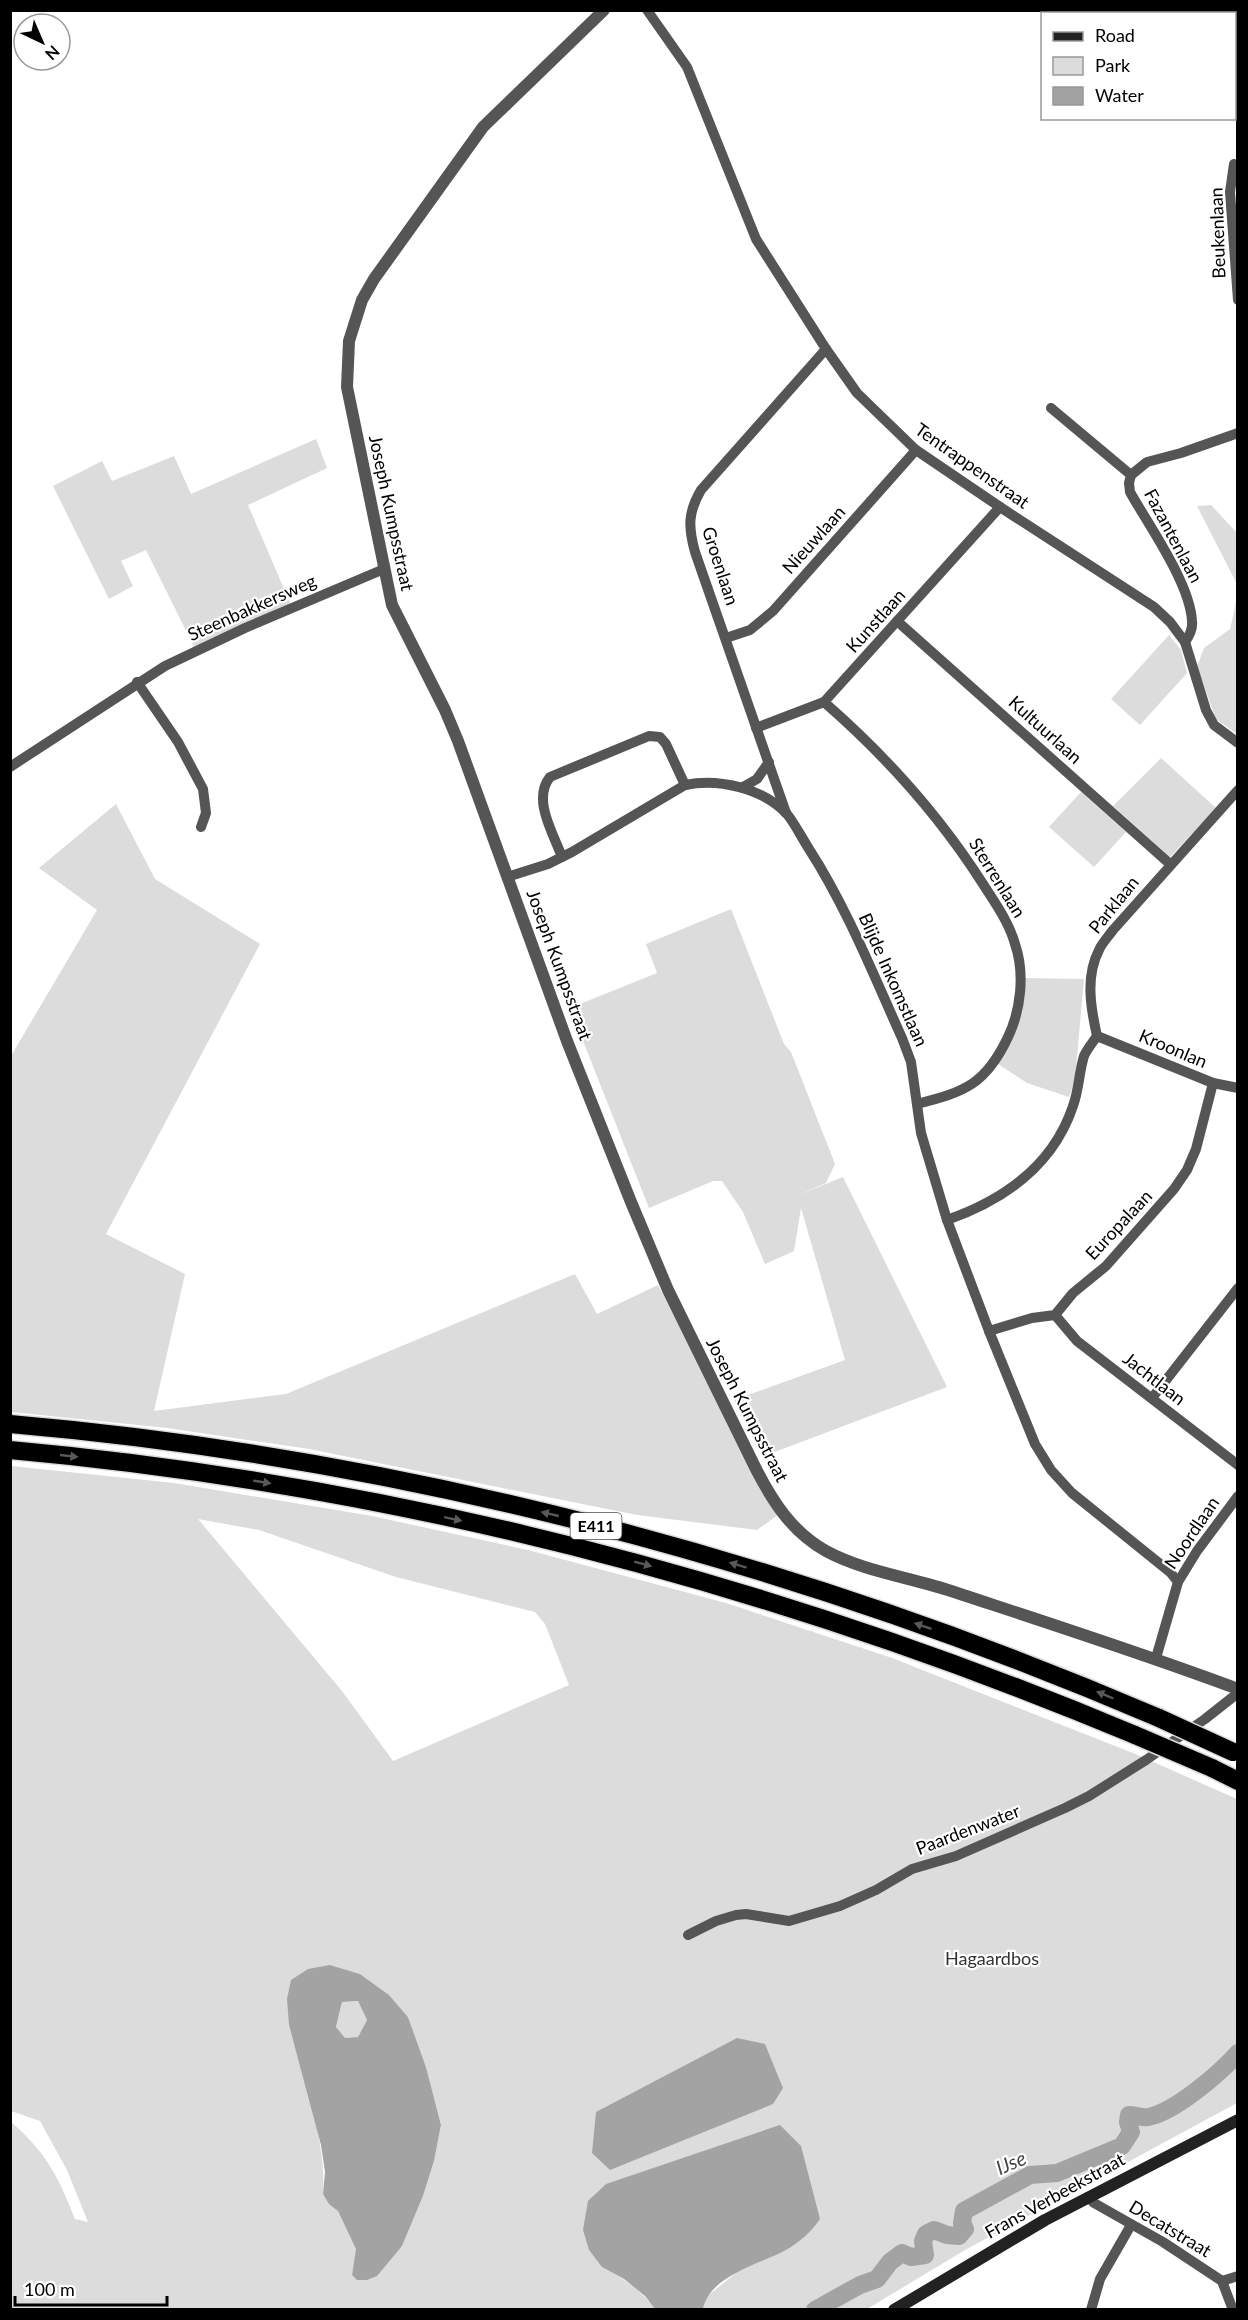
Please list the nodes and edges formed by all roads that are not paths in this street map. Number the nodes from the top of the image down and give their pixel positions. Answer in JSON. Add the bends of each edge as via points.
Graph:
{"nodes":[{"id":1,"x":604,"y":10,"type":"edge"},
{"id":2,"x":647,"y":10,"type":"edge"},
{"id":3,"x":1234,"y":164,"type":"dead end"},
{"id":4,"x":1238,"y":300,"type":"edge"},
{"id":5,"x":826,"y":349,"type":"junction"},
{"id":6,"x":1051,"y":408,"type":"dead end"},
{"id":7,"x":1238,"y":433,"type":"edge"},
{"id":8,"x":916,"y":450,"type":"junction"},
{"id":9,"x":1131,"y":475,"type":"junction"},
{"id":10,"x":1000,"y":507,"type":"junction"},
{"id":11,"x":384,"y":570,"type":"junction"},
{"id":12,"x":897,"y":621,"type":"junction"},
{"id":13,"x":726,"y":638,"type":"junction"},
{"id":14,"x":1185,"y":642,"type":"junction"},
{"id":15,"x":137,"y":682,"type":"junction"},
{"id":16,"x":824,"y":702,"type":"junction"},
{"id":17,"x":756,"y":728,"type":"junction"},
{"id":18,"x":1238,"y":742,"type":"edge"},
{"id":19,"x":769,"y":762,"type":"junction"},
{"id":20,"x":10,"y":767,"type":"edge"},
{"id":21,"x":685,"y":785,"type":"junction"},
{"id":22,"x":743,"y":787,"type":"junction"},
{"id":23,"x":1238,"y":790,"type":"edge"},
{"id":24,"x":786,"y":813,"type":"junction"},
{"id":25,"x":201,"y":827,"type":"dead end"},
{"id":26,"x":562,"y":857,"type":"junction"},
{"id":27,"x":1170,"y":864,"type":"junction"},
{"id":28,"x":507,"y":877,"type":"junction"},
{"id":29,"x":1097,"y":1036,"type":"junction"},
{"id":30,"x":1213,"y":1083,"type":"junction"},
{"id":31,"x":1238,"y":1088,"type":"edge"},
{"id":32,"x":917,"y":1104,"type":"junction"},
{"id":33,"x":947,"y":1220,"type":"junction"},
{"id":34,"x":1238,"y":1288,"type":"edge"},
{"id":35,"x":1054,"y":1315,"type":"junction"},
{"id":36,"x":989,"y":1331,"type":"junction"},
{"id":37,"x":1152,"y":1398,"type":"junction"},
{"id":38,"x":10,"y":1424,"type":"edge"},
{"id":39,"x":10,"y":1450,"type":"edge"},
{"id":40,"x":1238,"y":1465,"type":"edge"},
{"id":41,"x":1238,"y":1496,"type":"edge"},
{"id":42,"x":1178,"y":1582,"type":"junction"},
{"id":43,"x":1156,"y":1658,"type":"junction"},
{"id":44,"x":1238,"y":1691,"type":"edge"},
{"id":45,"x":1235,"y":1753,"type":"edge"},
{"id":46,"x":1238,"y":1780,"type":"edge"},
{"id":47,"x":688,"y":1935,"type":"dead end"},
{"id":48,"x":1238,"y":2120,"type":"edge"},
{"id":49,"x":1088,"y":2197,"type":"junction"},
{"id":50,"x":1131,"y":2224,"type":"junction"},
{"id":51,"x":1238,"y":2276,"type":"edge"},
{"id":52,"x":1222,"y":2281,"type":"junction"},
{"id":53,"x":894,"y":2310,"type":"edge"},
{"id":54,"x":1091,"y":2310,"type":"edge"},
{"id":55,"x":1233,"y":2310,"type":"edge"}],
"edges":[{"from":1,"to":11,"type":"street","name":"Joseph Kumpsstraat","via":[[483,127],[374,279],[358,310],[349,341],[347,387]]},
{"from":2,"to":5,"type":"street","name":"Tentrappenstraat","via":[[687,67],[756,239]]},
{"from":3,"to":4,"type":"street","name":"Beukenlaan","via":[[1230,192]]},
{"from":5,"to":8,"type":"street","name":"Tentrappenstraat","via":[[857,393]]},
{"from":5,"to":13,"type":"street","name":"Groenlaan","via":[[701,490],[693,504],[688,519],[690,534]]},
{"from":6,"to":9,"type":"street","name":"Fazantenlaan"},
{"from":7,"to":9,"type":"street","via":[[1147,462]]},
{"from":8,"to":10,"type":"street","name":"Tentrappenstraat"},
{"from":8,"to":13,"type":"street","name":"Nieuwlaan","via":[[767,616],[750,630]]},
{"from":9,"to":14,"type":"street","name":"Fazantenlaan","via":[[1130,492],[1188,598],[1192,621]]},
{"from":10,"to":12,"type":"street","name":"Kunstlaan"},
{"from":10,"to":14,"type":"street","name":"Tentrappenstraat","via":[[1154,607]]},
{"from":11,"to":15,"type":"street","name":"Steenbakkersweg","via":[[245,628]]},
{"from":11,"to":28,"type":"street","name":"Joseph Kumpsstraat","via":[[392,604],[449,720]]},
{"from":12,"to":16,"type":"street","name":"Kunstlaan"},
{"from":12,"to":27,"type":"street","name":"Kultuurlaan"},
{"from":13,"to":17,"type":"street","name":"Groenlaan"},
{"from":14,"to":18,"type":"street","name":"Tentrappenstraat","via":[[1206,710],[1214,725]]},
{"from":15,"to":20,"type":"street","name":"Steenbakkersweg"},
{"from":15,"to":25,"type":"street","via":[[178,742],[203,789],[206,813]]},
{"from":16,"to":17,"type":"street","name":"Kunstlaan"},
{"from":16,"to":32,"type":"street","name":"Sterrenlaan","via":[[893,767],[961,849],[1006,921],[1016,945],[1019,1006],[1000,1054],[970,1086]]},
{"from":17,"to":19,"type":"street","name":"Groenlaan"},
{"from":19,"to":22,"type":"street","via":[[757,779]]},
{"from":19,"to":24,"type":"street","name":"Groenlaan"},
{"from":21,"to":22,"type":"street","name":"Blijde Inkomstlaan"},
{"from":21,"to":26,"type":"street","name":"Blijde Inkomstlaan"},
{"from":21,"to":26,"type":"street","via":[[666,744],[660,737],[649,736],[550,777],[542,786],[542,801]]},
{"from":22,"to":24,"type":"street","name":"Blijde Inkomstlaan"},
{"from":23,"to":27,"type":"street","name":"Parklaan"},
{"from":24,"to":32,"type":"street","name":"Blijde Inkomstlaan","via":[[831,884],[902,1038]]},
{"from":26,"to":28,"type":"street","name":"Blijde Inkomstlaan"},
{"from":27,"to":29,"type":"street","name":"Parklaan","via":[[1099,950],[1091,985]]},
{"from":28,"to":43,"type":"street","name":"Joseph Kumpsstraat","via":[[567,1041],[657,1265],[760,1477],[786,1518],[805,1537],[847,1560]]},
{"from":29,"to":30,"type":"street","name":"Kroonlan"},
{"from":29,"to":33,"type":"street","via":[[1085,1054],[1073,1106],[1050,1150],[1033,1170],[993,1201]]},
{"from":30,"to":31,"type":"street","name":"Kroonlan"},
{"from":30,"to":35,"type":"street","name":"Europalaan","via":[[1196,1149],[1174,1189],[1112,1259]]},
{"from":32,"to":33,"type":"street","name":"Blijde Inkomstlaan","via":[[921,1133]]},
{"from":33,"to":36,"type":"street","name":"Blijde Inkomstlaan"},
{"from":34,"to":37,"type":"street"},
{"from":35,"to":36,"type":"street"},
{"from":35,"to":37,"type":"street","name":"Jachtlaan","via":[[1077,1341]]},
{"from":36,"to":42,"type":"street","name":"Blijde Inkomstlaan","via":[[1031,1434],[1051,1470],[1072,1493]]},
{"from":37,"to":40,"type":"street","name":"Jachtlaan"},
{"from":45,"to":38,"type":"highway","number":"E411","one_way":true,"bridge":true,"via":[[1005,1656],[835,1595],[683,1549],[411,1483],[274,1457]]},
{"from":39,"to":46,"type":"highway","number":"E411","one_way":true,"bridge":true,"via":[[150,1464],[273,1484],[548,1539],[676,1573],[828,1619],[954,1663]]},
{"from":41,"to":42,"type":"street","name":"Noordlaan"},
{"from":42,"to":43,"type":"street","name":"Noordlaan"},
{"from":43,"to":44,"type":"street","name":"Joseph Kumpsstraat"},
{"from":44,"to":47,"type":"street","name":"Paardenwater","via":[[1146,1760],[1065,1808],[956,1856],[912,1869],[876,1890],[830,1909],[789,1921],[736,1915]]},
{"from":48,"to":49,"type":"main road","name":"Frans Verbeekstraat"},
{"from":49,"to":50,"type":"street","name":"Decatstraat"},
{"from":49,"to":53,"type":"main road","name":"Frans Verbeekstraat"},
{"from":50,"to":52,"type":"street","name":"Decatstraat"},
{"from":50,"to":54,"type":"street","via":[[1100,2279]]},
{"from":51,"to":52,"type":"street","name":"Decatstraat"},
{"from":52,"to":55,"type":"street"}]}
